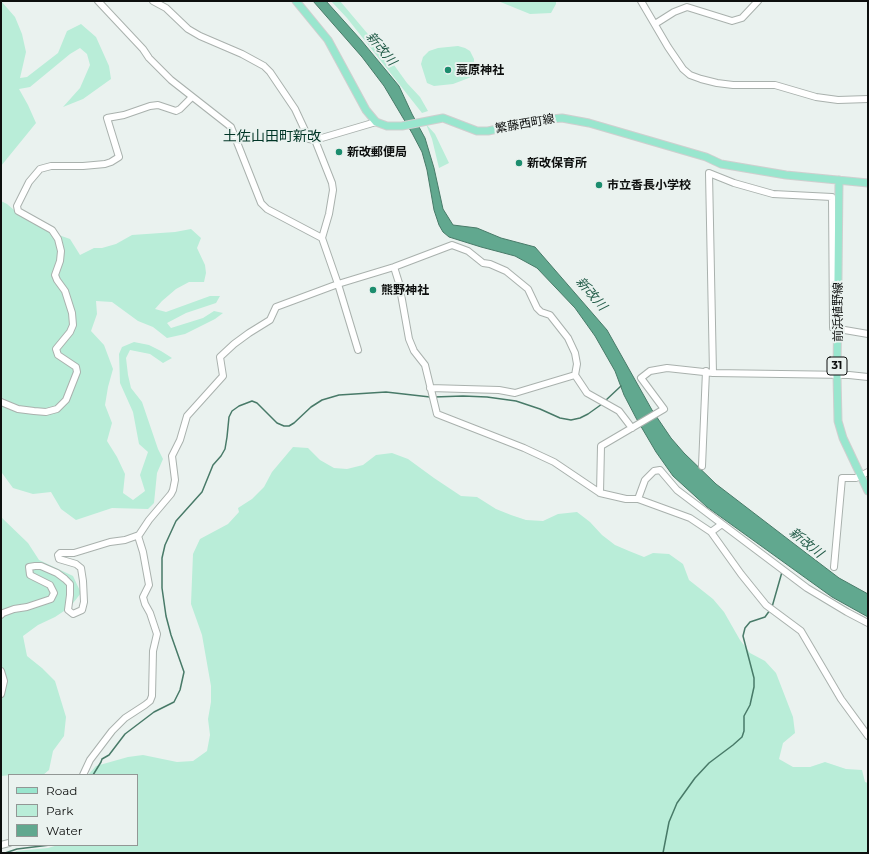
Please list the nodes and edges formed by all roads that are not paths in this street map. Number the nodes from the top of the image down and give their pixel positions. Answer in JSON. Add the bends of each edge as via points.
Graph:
{"nodes":[{"id":1,"x":98,"y":1,"type":"edge"},
{"id":2,"x":153,"y":1,"type":"edge"},
{"id":3,"x":296,"y":1,"type":"edge"},
{"id":4,"x":641,"y":1,"type":"edge"},
{"id":5,"x":758,"y":1,"type":"edge"},
{"id":6,"x":655,"y":24,"type":"junction"},
{"id":7,"x":192,"y":97,"type":"junction"},
{"id":8,"x":868,"y":99,"type":"edge"},
{"id":9,"x":376,"y":122,"type":"junction"},
{"id":10,"x":315,"y":140,"type":"junction"},
{"id":11,"x":839,"y":180,"type":"junction"},
{"id":12,"x":868,"y":183,"type":"edge"},
{"id":13,"x":322,"y":238,"type":"junction"},
{"id":14,"x":394,"y":267,"type":"junction"},
{"id":15,"x":338,"y":284,"type":"junction"},
{"id":16,"x":838,"y":329,"type":"junction"},
{"id":17,"x":868,"y":334,"type":"edge"},
{"id":18,"x":358,"y":350,"type":"dead end"},
{"id":19,"x":706,"y":371,"type":"junction"},
{"id":20,"x":713,"y":373,"type":"junction"},
{"id":21,"x":575,"y":375,"type":"junction"},
{"id":22,"x":837,"y":375,"type":"junction"},
{"id":23,"x":868,"y":377,"type":"edge"},
{"id":24,"x":430,"y":388,"type":"junction"},
{"id":25,"x":1,"y":402,"type":"edge"},
{"id":26,"x":632,"y":428,"type":"junction"},
{"id":27,"x":702,"y":466,"type":"dead end"},
{"id":28,"x":868,"y":472,"type":"edge"},
{"id":29,"x":860,"y":477,"type":"junction"},
{"id":30,"x":868,"y":491,"type":"edge"},
{"id":31,"x":600,"y":493,"type":"junction"},
{"id":32,"x":638,"y":499,"type":"junction"},
{"id":33,"x":722,"y":524,"type":"junction"},
{"id":34,"x":711,"y":532,"type":"junction"},
{"id":35,"x":138,"y":536,"type":"junction"},
{"id":36,"x":834,"y":567,"type":"dead end"},
{"id":37,"x":1,"y":615,"type":"edge"},
{"id":38,"x":868,"y":623,"type":"edge"},
{"id":39,"x":1,"y":671,"type":"edge"},
{"id":40,"x":1,"y":694,"type":"edge"},
{"id":41,"x":868,"y":736,"type":"edge"},
{"id":42,"x":83,"y":774,"type":"edge"}],
"edges":[{"from":1,"to":7,"type":"street","via":[[149,58]]},
{"from":2,"to":10,"type":"street","via":[[166,8],[200,36],[264,66],[295,109],[309,139]]},
{"from":3,"to":9,"type":"main road","via":[[328,40],[366,110]]},
{"from":4,"to":6,"type":"street"},
{"from":5,"to":6,"type":"street","via":[[742,18],[732,21],[687,7]]},
{"from":6,"to":8,"type":"street","via":[[684,69],[690,75],[701,79],[733,85],[775,85],[816,97],[838,100]]},
{"from":7,"to":13,"type":"street","via":[[231,127],[262,203],[267,209]]},
{"from":7,"to":25,"type":"street","via":[[176,111],[158,105],[107,118],[119,157],[105,164],[51,166],[40,169],[29,182],[17,206],[18,211],[52,230],[58,239],[61,251],[56,275],[65,292],[73,325],[56,349],[58,355],[76,367],[78,372],[66,400],[57,409],[34,412]]},
{"from":9,"to":10,"type":"street"},
{"from":9,"to":11,"type":"main road","name":"繁藤西町線","via":[[387,126],[402,126],[443,118],[477,131],[488,131],[562,118],[706,157],[721,164],[762,172]]},
{"from":10,"to":13,"type":"street","via":[[333,190]]},
{"from":11,"to":12,"type":"main road"},
{"from":11,"to":16,"type":"main road","name":"前浜植野線","number":"31"},
{"from":13,"to":15,"type":"street"},
{"from":14,"to":15,"type":"street"},
{"from":14,"to":21,"type":"street","via":[[452,245],[468,251],[483,263],[506,271],[528,289],[540,312],[550,315],[568,338],[575,353]]},
{"from":14,"to":24,"type":"street","via":[[409,338],[414,351],[425,365]]},
{"from":15,"to":18,"type":"street"},
{"from":15,"to":35,"type":"street","via":[[276,308],[270,320],[239,340],[220,357],[222,376],[187,416],[172,456],[175,480],[173,490]]},
{"from":16,"to":17,"type":"street"},
{"from":16,"to":20,"type":"street","via":[[833,328],[832,197],[773,194],[709,173]]},
{"from":16,"to":22,"type":"main road","name":"前浜植野線","number":"31"},
{"from":19,"to":20,"type":"street"},
{"from":19,"to":26,"type":"street","via":[[667,368],[650,371],[641,378],[664,409]]},
{"from":19,"to":27,"type":"street"},
{"from":20,"to":22,"type":"street"},
{"from":21,"to":24,"type":"street","via":[[515,393]]},
{"from":21,"to":26,"type":"street","via":[[587,393],[619,411]]},
{"from":22,"to":23,"type":"street"},
{"from":22,"to":29,"type":"main road","name":"前浜植野線","number":"31","via":[[838,421]]},
{"from":24,"to":31,"type":"street","via":[[437,414],[554,462]]},
{"from":26,"to":31,"type":"street","via":[[601,446]]},
{"from":28,"to":29,"type":"street"},
{"from":29,"to":30,"type":"main road","name":"前浜植野線","number":"31"},
{"from":29,"to":36,"type":"street","via":[[842,478]]},
{"from":31,"to":32,"type":"street"},
{"from":32,"to":33,"type":"street","via":[[645,480],[654,471],[660,470],[677,490]]},
{"from":32,"to":34,"type":"street","via":[[690,518]]},
{"from":33,"to":34,"type":"street"},
{"from":33,"to":38,"type":"street","via":[[807,588]]},
{"from":34,"to":41,"type":"street","via":[[766,605],[801,631],[841,699]]},
{"from":35,"to":37,"type":"street","via":[[58,555],[59,559],[81,568],[84,602],[82,610],[73,614],[68,610],[70,584],[65,579],[41,566],[35,566],[29,567],[30,575],[50,585],[54,593],[51,599]]},
{"from":35,"to":42,"type":"street","via":[[149,585],[143,597],[156,634],[152,696],[145,705],[125,718],[112,731],[90,760]]},
{"from":39,"to":40,"type":"street","via":[[4,682]]}]}
